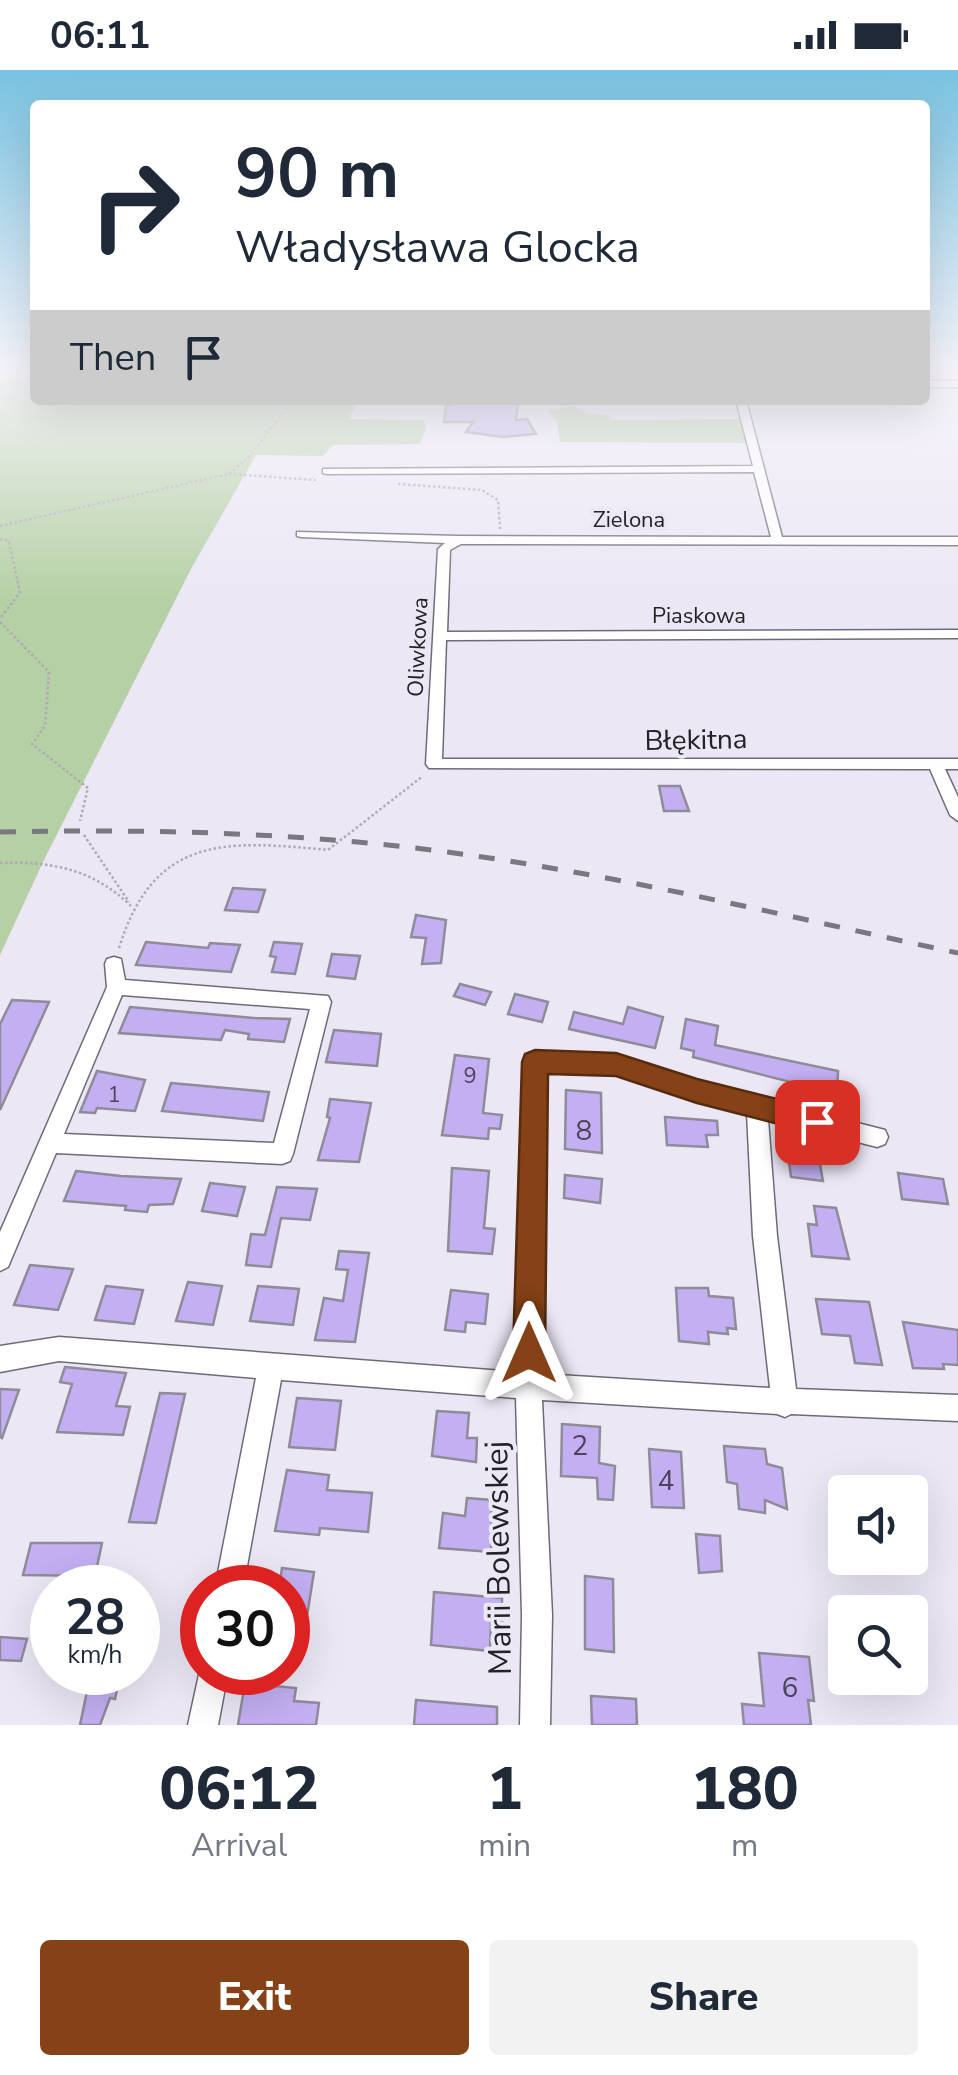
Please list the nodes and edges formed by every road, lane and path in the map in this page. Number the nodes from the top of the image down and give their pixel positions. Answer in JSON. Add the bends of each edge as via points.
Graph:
{"nodes":[{"id":1,"x":255,"y":448,"type":"edge"},
{"id":2,"x":754,"y":448,"type":"edge"},
{"id":3,"x":760,"y":469,"type":"junction"},
{"id":4,"x":228,"y":474,"type":"junction"},
{"id":5,"x":328,"y":476,"type":"joint"},
{"id":6,"x":385,"y":483,"type":"dead end"},
{"id":7,"x":0,"y":526,"type":"edge"},
{"id":8,"x":301,"y":534,"type":"dead end"},
{"id":9,"x":777,"y":538,"type":"junction"},
{"id":10,"x":0,"y":539,"type":"edge"},
{"id":11,"x":458,"y":540,"type":"junction"},
{"id":12,"x":511,"y":540,"type":"junction"},
{"id":13,"x":958,"y":541,"type":"edge"},
{"id":14,"x":0,"y":621,"type":"edge"},
{"id":15,"x":958,"y":634,"type":"edge"},
{"id":16,"x":440,"y":636,"type":"junction"},
{"id":17,"x":434,"y":764,"type":"junction"},
{"id":18,"x":935,"y":764,"type":"junction"},
{"id":19,"x":958,"y":764,"type":"edge"},
{"id":20,"x":958,"y":815,"type":"edge"},
{"id":21,"x":80,"y":821,"type":"dead end"},
{"id":22,"x":84,"y":835,"type":"dead end"},
{"id":23,"x":0,"y":862,"type":"edge"},
{"id":24,"x":132,"y":908,"type":"junction"},
{"id":25,"x":114,"y":964,"type":"joint"},
{"id":26,"x":116,"y":987,"type":"junction"},
{"id":27,"x":757,"y":1106,"type":"junction"},
{"id":28,"x":877,"y":1137,"type":"dead end"},
{"id":29,"x":50,"y":1143,"type":"junction"},
{"id":30,"x":0,"y":1259,"type":"edge"},
{"id":31,"x":0,"y":1359,"type":"edge"},
{"id":32,"x":271,"y":1366,"type":"junction"},
{"id":33,"x":528,"y":1388,"type":"junction"},
{"id":34,"x":785,"y":1404,"type":"junction"},
{"id":35,"x":958,"y":1408,"type":"edge"},
{"id":36,"x":233,"y":1565,"type":"edge"},
{"id":37,"x":208,"y":1695,"type":"edge"},
{"id":38,"x":202,"y":1725,"type":"edge"},
{"id":39,"x":536,"y":1725,"type":"edge"}],
"edges":[{"from":1,"to":4,"type":"path"},
{"from":2,"to":3,"type":"street"},
{"from":3,"to":5,"type":"street"},
{"from":3,"to":9,"type":"street"},
{"from":4,"to":5,"type":"path"},
{"from":4,"to":7,"type":"path"},
{"from":6,"to":12,"type":"path","via":[[492,494],[500,531]]},
{"from":8,"to":11,"type":"street","name":"Zielona"},
{"from":9,"to":12,"type":"street","name":"Zielona"},
{"from":9,"to":13,"type":"street","name":"Zielona"},
{"from":10,"to":14,"type":"path","via":[[9,541],[20,592]]},
{"from":11,"to":12,"type":"street","name":"Zielona"},
{"from":11,"to":16,"type":"street","name":"Oliwkowa","via":[[444,549]]},
{"from":14,"to":21,"type":"path","via":[[50,672],[45,726],[32,744],[88,788]]},
{"from":15,"to":16,"type":"street","name":"Piaskowa"},
{"from":16,"to":17,"type":"street","name":"Oliwkowa"},
{"from":17,"to":18,"type":"street","name":"Błękitna"},
{"from":17,"to":24,"type":"path","via":[[328,850],[219,847],[159,874]]},
{"from":18,"to":19,"type":"street","name":"Błękitna"},
{"from":18,"to":20,"type":"street"},
{"from":22,"to":24,"type":"path"},
{"from":23,"to":24,"type":"path","via":[[49,861],[117,891]]},
{"from":24,"to":25,"type":"path"},
{"from":25,"to":26,"type":"street"},
{"from":26,"to":29,"type":"street"},
{"from":26,"to":29,"type":"street","via":[[321,1002],[282,1154]]},
{"from":27,"to":28,"type":"street"},
{"from":27,"to":33,"type":"street","name":"Marii Bolewskiej","via":[[616,1065],[535,1062]]},
{"from":27,"to":34,"type":"street"},
{"from":29,"to":30,"type":"street"},
{"from":31,"to":32,"type":"street","via":[[60,1349]]},
{"from":32,"to":33,"type":"street"},
{"from":32,"to":36,"type":"street"},
{"from":33,"to":34,"type":"street"},
{"from":33,"to":39,"type":"street","name":"Marii Bolewskiej"},
{"from":34,"to":35,"type":"street"},
{"from":37,"to":38,"type":"street"}]}
